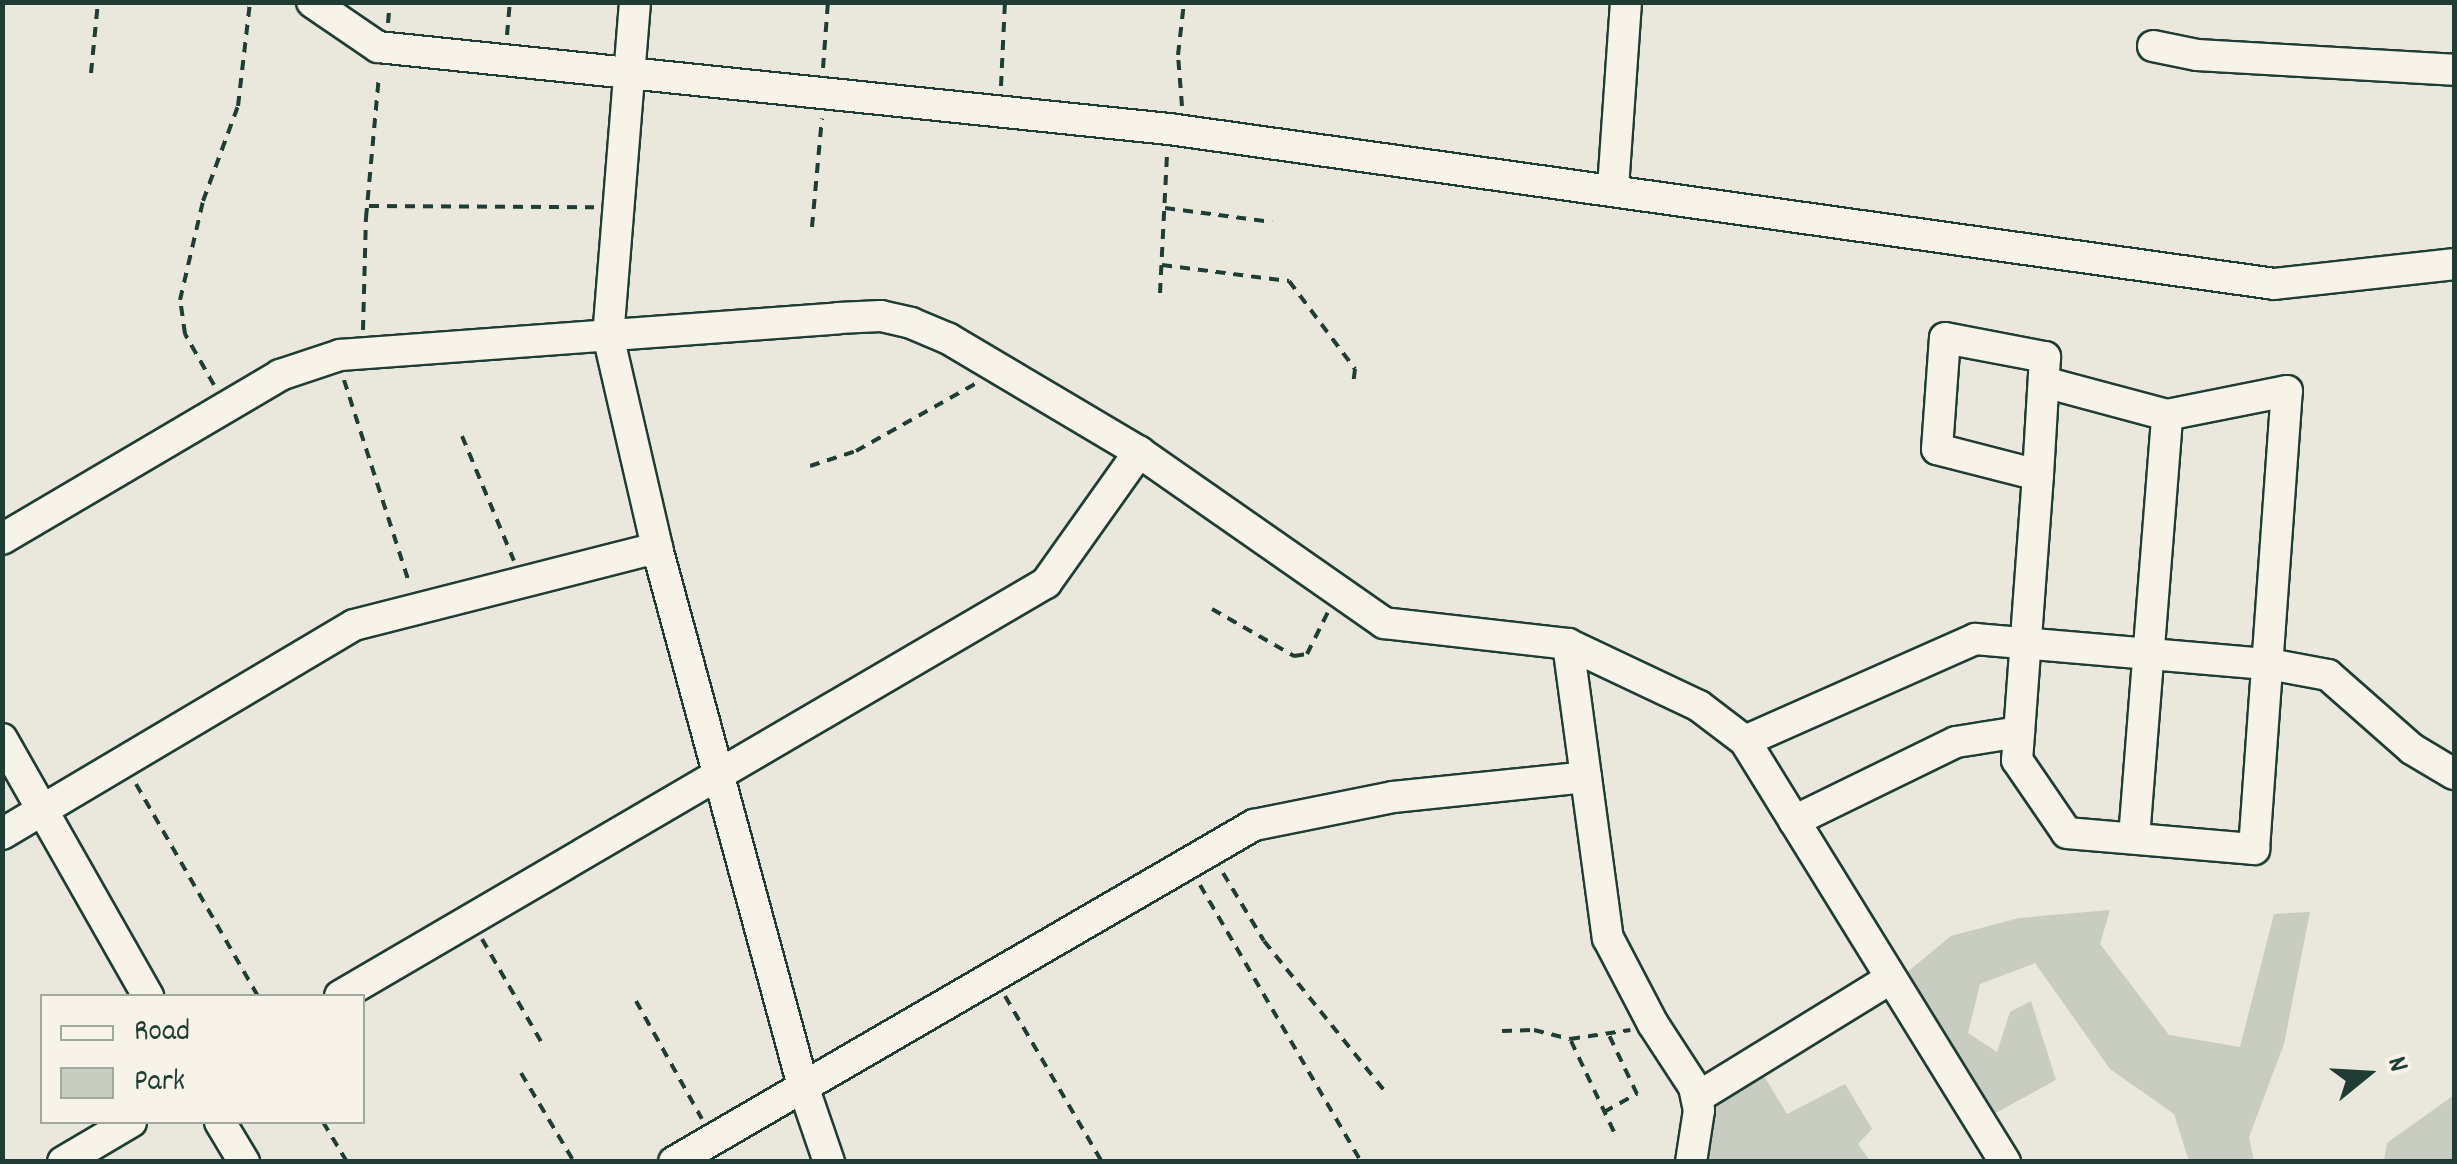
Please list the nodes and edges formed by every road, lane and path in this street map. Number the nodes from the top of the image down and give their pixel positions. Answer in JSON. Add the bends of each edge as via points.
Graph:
{"nodes":[{"id":1,"x":98,"y":2,"type":"edge"},
{"id":2,"x":250,"y":2,"type":"edge"},
{"id":3,"x":312,"y":2,"type":"edge"},
{"id":4,"x":510,"y":2,"type":"edge"},
{"id":5,"x":635,"y":2,"type":"edge"},
{"id":6,"x":1006,"y":2,"type":"edge"},
{"id":7,"x":1184,"y":2,"type":"edge"},
{"id":8,"x":1626,"y":2,"type":"edge"},
{"id":9,"x":2153,"y":46,"type":"dead end"},
{"id":10,"x":505,"y":60,"type":"junction"},
{"id":11,"x":2454,"y":70,"type":"edge"},
{"id":12,"x":628,"y":72,"type":"junction"},
{"id":13,"x":90,"y":73,"type":"dead end"},
{"id":14,"x":379,"y":76,"type":"dead end"},
{"id":15,"x":1001,"y":111,"type":"junction"},
{"id":16,"x":1174,"y":130,"type":"junction"},
{"id":17,"x":1613,"y":188,"type":"junction"},
{"id":18,"x":368,"y":206,"type":"junction"},
{"id":19,"x":594,"y":207,"type":"dead end"},
{"id":20,"x":1164,"y":208,"type":"junction"},
{"id":21,"x":1272,"y":222,"type":"dead end"},
{"id":22,"x":2454,"y":264,"type":"edge"},
{"id":23,"x":1162,"y":265,"type":"junction"},
{"id":24,"x":1160,"y":293,"type":"dead end"},
{"id":25,"x":608,"y":335,"type":"junction"},
{"id":26,"x":354,"y":354,"type":"junction"},
{"id":27,"x":992,"y":364,"type":"junction"},
{"id":28,"x":2044,"y":382,"type":"junction"},
{"id":29,"x":1353,"y":385,"type":"dead end"},
{"id":30,"x":226,"y":406,"type":"junction"},
{"id":31,"x":2166,"y":415,"type":"junction"},
{"id":32,"x":462,"y":436,"type":"dead end"},
{"id":33,"x":1138,"y":452,"type":"junction"},
{"id":34,"x":810,"y":466,"type":"dead end"},
{"id":35,"x":2038,"y":475,"type":"junction"},
{"id":36,"x":2,"y":539,"type":"edge"},
{"id":37,"x":657,"y":548,"type":"junction"},
{"id":38,"x":520,"y":583,"type":"junction"},
{"id":39,"x":1338,"y":591,"type":"junction"},
{"id":40,"x":417,"y":609,"type":"junction"},
{"id":41,"x":1212,"y":609,"type":"dead end"},
{"id":42,"x":2025,"y":643,"type":"junction"},
{"id":43,"x":1568,"y":644,"type":"junction"},
{"id":44,"x":2147,"y":654,"type":"junction"},
{"id":45,"x":2269,"y":664,"type":"junction"},
{"id":46,"x":2019,"y":732,"type":"junction"},
{"id":47,"x":2,"y":739,"type":"edge"},
{"id":48,"x":1745,"y":741,"type":"junction"},
{"id":49,"x":719,"y":774,"type":"junction"},
{"id":50,"x":2454,"y":774,"type":"edge"},
{"id":51,"x":131,"y":776,"type":"dead end"},
{"id":52,"x":1586,"y":777,"type":"junction"},
{"id":53,"x":42,"y":810,"type":"junction"},
{"id":54,"x":1794,"y":821,"type":"junction"},
{"id":55,"x":2,"y":834,"type":"edge"},
{"id":56,"x":2134,"y":838,"type":"junction"},
{"id":57,"x":1199,"y":858,"type":"junction"},
{"id":58,"x":473,"y":918,"type":"junction"},
{"id":59,"x":993,"y":975,"type":"junction"},
{"id":60,"x":1890,"y":979,"type":"junction"},
{"id":61,"x":147,"y":994,"type":"edge"},
{"id":62,"x":257,"y":994,"type":"edge"},
{"id":63,"x":343,"y":994,"type":"edge"},
{"id":64,"x":636,"y":1001,"type":"dead end"},
{"id":65,"x":1653,"y":1024,"type":"junction"},
{"id":66,"x":1502,"y":1031,"type":"dead end"},
{"id":67,"x":1608,"y":1033,"type":"junction"},
{"id":68,"x":1570,"y":1039,"type":"junction"},
{"id":69,"x":544,"y":1048,"type":"dead end"},
{"id":70,"x":520,"y":1074,"type":"dead end"},
{"id":71,"x":803,"y":1086,"type":"junction"},
{"id":72,"x":1384,"y":1090,"type":"dead end"},
{"id":73,"x":1698,"y":1097,"type":"junction"},
{"id":74,"x":1604,"y":1112,"type":"junction"},
{"id":75,"x":128,"y":1124,"type":"edge"},
{"id":76,"x":221,"y":1124,"type":"edge"},
{"id":77,"x":324,"y":1124,"type":"edge"},
{"id":78,"x":1616,"y":1136,"type":"dead end"},
{"id":79,"x":714,"y":1137,"type":"junction"},
{"id":80,"x":63,"y":1162,"type":"edge"},
{"id":81,"x":244,"y":1162,"type":"edge"},
{"id":82,"x":347,"y":1162,"type":"edge"},
{"id":83,"x":574,"y":1162,"type":"edge"},
{"id":84,"x":674,"y":1162,"type":"edge"},
{"id":85,"x":830,"y":1162,"type":"edge"},
{"id":86,"x":1102,"y":1162,"type":"edge"},
{"id":87,"x":1361,"y":1162,"type":"edge"},
{"id":88,"x":1691,"y":1162,"type":"edge"},
{"id":89,"x":2005,"y":1162,"type":"edge"}],
"edges":[{"from":1,"to":13,"type":"path"},
{"from":2,"to":30,"type":"path","via":[[238,106],[203,201],[180,300],[185,334]]},
{"from":3,"to":10,"type":"street","via":[[378,47]]},
{"from":4,"to":10,"type":"path"},
{"from":5,"to":12,"type":"street"},
{"from":6,"to":15,"type":"path"},
{"from":7,"to":16,"type":"path","via":[[1178,55],[1184,88]]},
{"from":8,"to":17,"type":"street"},
{"from":9,"to":11,"type":"street","via":[[2198,55]]},
{"from":10,"to":12,"type":"street"},
{"from":12,"to":15,"type":"street"},
{"from":12,"to":25,"type":"street"},
{"from":14,"to":18,"type":"path"},
{"from":15,"to":16,"type":"street"},
{"from":16,"to":17,"type":"street"},
{"from":16,"to":20,"type":"path"},
{"from":17,"to":22,"type":"street","via":[[2274,284]]},
{"from":18,"to":19,"type":"path"},
{"from":18,"to":26,"type":"path"},
{"from":20,"to":21,"type":"path"},
{"from":20,"to":23,"type":"path"},
{"from":23,"to":24,"type":"path"},
{"from":23,"to":29,"type":"path","via":[[1289,281],[1355,369]]},
{"from":25,"to":26,"type":"street"},
{"from":25,"to":27,"type":"street","via":[[881,316],[936,334]]},
{"from":25,"to":37,"type":"street"},
{"from":26,"to":30,"type":"street","via":[[280,375]]},
{"from":26,"to":40,"type":"path","via":[[342,374]]},
{"from":27,"to":33,"type":"street"},
{"from":27,"to":34,"type":"path","via":[[968,391],[936,410]]},
{"from":28,"to":31,"type":"street"},
{"from":28,"to":35,"type":"street"},
{"from":28,"to":35,"type":"street","via":[[2045,357],[1944,338],[1936,449]]},
{"from":30,"to":36,"type":"street"},
{"from":31,"to":44,"type":"street"},
{"from":31,"to":45,"type":"street","via":[[2287,391]]},
{"from":32,"to":38,"type":"path"},
{"from":33,"to":39,"type":"street"},
{"from":33,"to":49,"type":"street","via":[[1046,583]]},
{"from":35,"to":42,"type":"street"},
{"from":37,"to":38,"type":"street"},
{"from":37,"to":49,"type":"street"},
{"from":38,"to":40,"type":"street"},
{"from":39,"to":41,"type":"path","via":[[1312,648],[1301,656]]},
{"from":39,"to":43,"type":"street","via":[[1398,627]]},
{"from":40,"to":53,"type":"street","via":[[354,625]]},
{"from":42,"to":44,"type":"street"},
{"from":42,"to":46,"type":"street"},
{"from":42,"to":48,"type":"street","via":[[1975,639]]},
{"from":43,"to":48,"type":"street","via":[[1698,706]]},
{"from":43,"to":52,"type":"street"},
{"from":44,"to":45,"type":"street"},
{"from":44,"to":56,"type":"street"},
{"from":45,"to":50,"type":"street","via":[[2338,681],[2412,749]]},
{"from":45,"to":56,"type":"street","via":[[2254,849]]},
{"from":46,"to":54,"type":"street","via":[[1956,742]]},
{"from":46,"to":56,"type":"street","via":[[2017,760],[2067,833]]},
{"from":47,"to":53,"type":"street"},
{"from":48,"to":54,"type":"street"},
{"from":49,"to":58,"type":"street"},
{"from":49,"to":71,"type":"street"},
{"from":51,"to":62,"type":"path"},
{"from":52,"to":57,"type":"street","via":[[1319,811],[1254,825]]},
{"from":52,"to":65,"type":"street","via":[[1608,938]]},
{"from":53,"to":55,"type":"street"},
{"from":53,"to":61,"type":"street"},
{"from":54,"to":60,"type":"street"},
{"from":57,"to":59,"type":"street"},
{"from":57,"to":72,"type":"path"},
{"from":57,"to":87,"type":"path"},
{"from":58,"to":63,"type":"street"},
{"from":58,"to":69,"type":"path"},
{"from":59,"to":71,"type":"street"},
{"from":59,"to":86,"type":"path"},
{"from":60,"to":73,"type":"street"},
{"from":60,"to":89,"type":"street"},
{"from":64,"to":79,"type":"path"},
{"from":65,"to":67,"type":"path"},
{"from":65,"to":73,"type":"street"},
{"from":66,"to":68,"type":"path"},
{"from":67,"to":68,"type":"path"},
{"from":67,"to":74,"type":"path","via":[[1637,1094]]},
{"from":68,"to":74,"type":"path"},
{"from":70,"to":83,"type":"path"},
{"from":71,"to":79,"type":"street"},
{"from":71,"to":85,"type":"street"},
{"from":73,"to":88,"type":"street"},
{"from":74,"to":78,"type":"path"},
{"from":75,"to":80,"type":"street"},
{"from":76,"to":81,"type":"street"},
{"from":77,"to":82,"type":"path"},
{"from":79,"to":84,"type":"street"}]}
